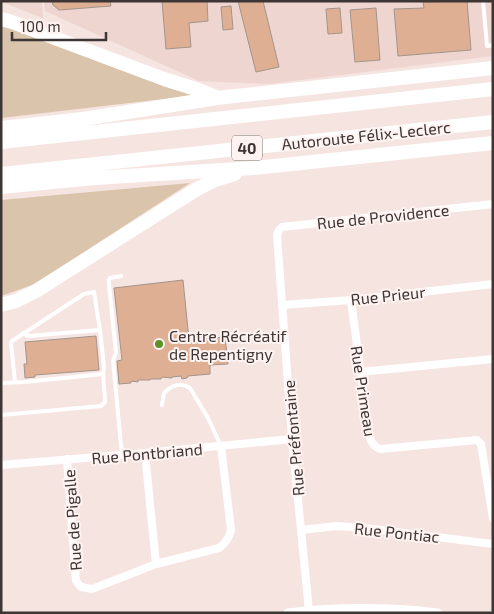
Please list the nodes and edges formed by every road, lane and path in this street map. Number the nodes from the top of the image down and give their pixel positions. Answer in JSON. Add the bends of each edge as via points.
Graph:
{"nodes":[{"id":1,"x":483,"y":1,"type":"edge"},
{"id":2,"x":1,"y":19,"type":"edge"},
{"id":3,"x":493,"y":45,"type":"edge"},
{"id":4,"x":493,"y":68,"type":"edge"},
{"id":5,"x":493,"y":89,"type":"edge"},
{"id":6,"x":217,"y":98,"type":"junction"},
{"id":7,"x":493,"y":122,"type":"edge"},
{"id":8,"x":1,"y":128,"type":"edge"},
{"id":9,"x":1,"y":142,"type":"edge"},
{"id":10,"x":493,"y":143,"type":"edge"},
{"id":11,"x":254,"y":168,"type":"junction"},
{"id":12,"x":1,"y":174,"type":"edge"},
{"id":13,"x":1,"y":187,"type":"edge"},
{"id":14,"x":493,"y":204,"type":"edge"},
{"id":15,"x":278,"y":235,"type":"joint"},
{"id":16,"x":121,"y":276,"type":"dead end"},
{"id":17,"x":493,"y":284,"type":"edge"},
{"id":18,"x":350,"y":300,"type":"junction"},
{"id":19,"x":1,"y":305,"type":"edge"},
{"id":20,"x":282,"y":305,"type":"junction"},
{"id":21,"x":100,"y":330,"type":"junction"},
{"id":22,"x":23,"y":333,"type":"junction"},
{"id":23,"x":493,"y":359,"type":"edge"},
{"id":24,"x":360,"y":372,"type":"junction"},
{"id":25,"x":103,"y":374,"type":"junction"},
{"id":26,"x":15,"y":382,"type":"junction"},
{"id":27,"x":1,"y":383,"type":"edge"},
{"id":28,"x":162,"y":405,"type":"dead end"},
{"id":29,"x":1,"y":415,"type":"edge"},
{"id":30,"x":292,"y":439,"type":"junction"},
{"id":31,"x":221,"y":446,"type":"junction"},
{"id":32,"x":145,"y":454,"type":"junction"},
{"id":33,"x":122,"y":455,"type":"junction"},
{"id":34,"x":67,"y":459,"type":"junction"},
{"id":35,"x":1,"y":465,"type":"edge"},
{"id":36,"x":493,"y":518,"type":"edge"},
{"id":37,"x":301,"y":530,"type":"junction"},
{"id":38,"x":493,"y":544,"type":"edge"},
{"id":39,"x":156,"y":564,"type":"junction"},
{"id":40,"x":309,"y":610,"type":"junction"},
{"id":41,"x":395,"y":611,"type":"edge"},
{"id":42,"x":294,"y":612,"type":"edge"},
{"id":43,"x":438,"y":613,"type":"edge"}],
"edges":[{"from":1,"to":3,"type":"lane","via":[[486,46]]},
{"from":2,"to":6,"type":"highway"},
{"from":4,"to":6,"type":"highway"},
{"from":5,"to":9,"type":"highway","name":"Autoroute Félix-Leclerc","number":"40"},
{"from":6,"to":8,"type":"highway"},
{"from":7,"to":12,"type":"highway","name":"Autoroute Félix-Leclerc","number":"40"},
{"from":10,"to":11,"type":"highway"},
{"from":11,"to":13,"type":"highway"},
{"from":11,"to":19,"type":"highway","via":[[197,189],[36,291]]},
{"from":14,"to":15,"type":"street","name":"Rue de Providence","via":[[282,227]]},
{"from":15,"to":20,"type":"street","name":"Rue Préfontaine"},
{"from":16,"to":33,"type":"lane","via":[[110,278],[109,285]]},
{"from":17,"to":18,"type":"street","name":"Rue Prieur"},
{"from":18,"to":20,"type":"street","name":"Rue Prieur"},
{"from":18,"to":24,"type":"street","name":"Rue Primeau"},
{"from":20,"to":30,"type":"street","name":"Rue Préfontaine"},
{"from":21,"to":22,"type":"lane","via":[[28,336]]},
{"from":21,"to":22,"type":"lane","via":[[94,292],[84,294]]},
{"from":21,"to":25,"type":"lane"},
{"from":22,"to":26,"type":"lane","via":[[11,343]]},
{"from":23,"to":24,"type":"street"},
{"from":24,"to":36,"type":"street","name":"Rue Primeau","via":[[369,435],[375,447],[478,440]]},
{"from":25,"to":26,"type":"lane"},
{"from":25,"to":29,"type":"lane","via":[[105,402],[100,406]]},
{"from":26,"to":27,"type":"lane"},
{"from":28,"to":31,"type":"lane","via":[[164,393],[175,385],[187,386]]},
{"from":30,"to":31,"type":"street","name":"Rue Pontbriand"},
{"from":30,"to":37,"type":"street","name":"Rue Préfontaine"},
{"from":31,"to":32,"type":"street","name":"Rue Pontbriand"},
{"from":31,"to":39,"type":"street","via":[[230,536],[219,548]]},
{"from":32,"to":33,"type":"street","name":"Rue Pontbriand"},
{"from":32,"to":39,"type":"street"},
{"from":33,"to":34,"type":"street","name":"Rue Pontbriand"},
{"from":34,"to":35,"type":"street","name":"Rue Pontbriand"},
{"from":34,"to":39,"type":"street","name":"Rue de Pigalle","via":[[76,581],[81,588],[92,589]]},
{"from":37,"to":38,"type":"street","name":"Rue Pontiac","via":[[337,526]]},
{"from":37,"to":40,"type":"street","name":"Rue Préfontaine"},
{"from":40,"to":41,"type":"street","via":[[360,608]]},
{"from":40,"to":42,"type":"street"},
{"from":41,"to":43,"type":"street"}]}
